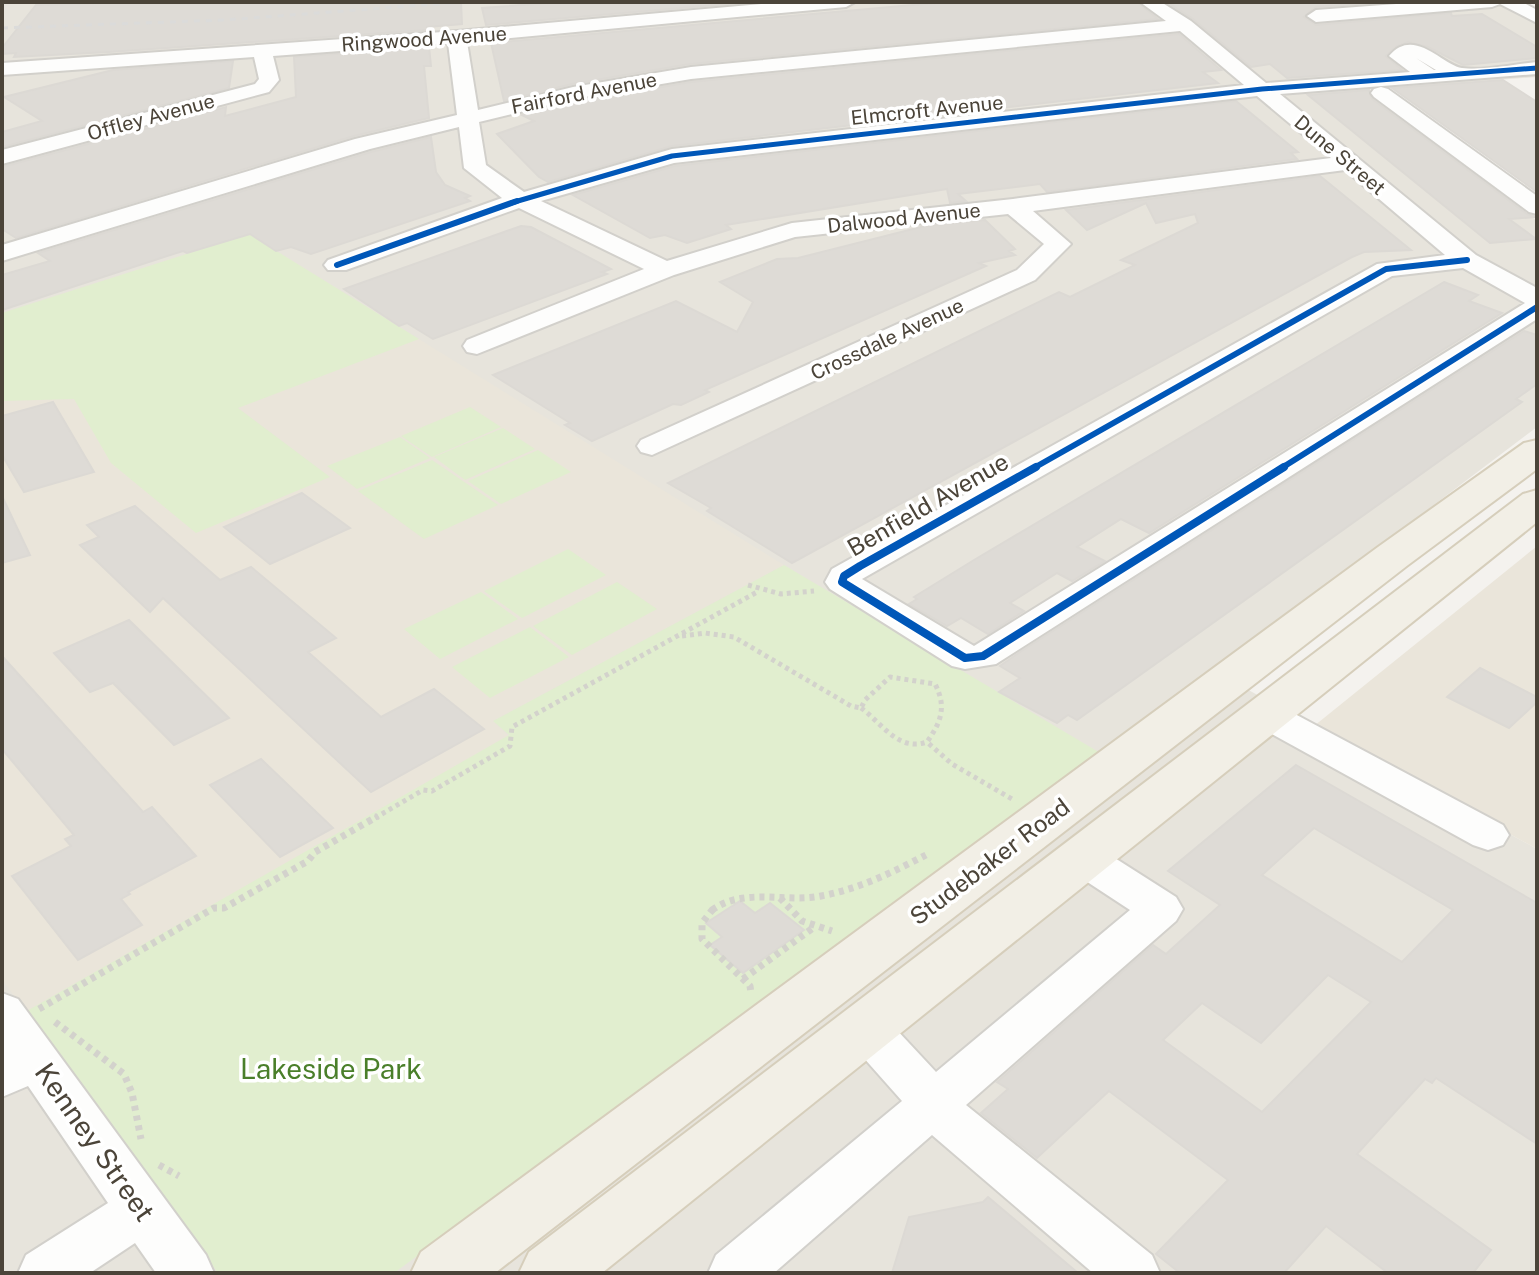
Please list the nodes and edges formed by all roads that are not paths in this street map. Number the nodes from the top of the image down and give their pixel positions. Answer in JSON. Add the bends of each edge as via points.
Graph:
{"nodes":[{"id":1,"x":846,"y":2,"type":"edge"},
{"id":2,"x":1149,"y":2,"type":"edge"},
{"id":3,"x":1492,"y":2,"type":"edge"},
{"id":4,"x":1508,"y":2,"type":"edge"},
{"id":5,"x":1316,"y":16,"type":"dead end"},
{"id":6,"x":1537,"y":17,"type":"edge"},
{"id":7,"x":1184,"y":25,"type":"junction"},
{"id":8,"x":457,"y":37,"type":"junction"},
{"id":9,"x":262,"y":51,"type":"junction"},
{"id":10,"x":1537,"y":68,"type":"edge"},
{"id":11,"x":2,"y":69,"type":"edge"},
{"id":12,"x":1513,"y":70,"type":"junction"},
{"id":13,"x":1455,"y":74,"type":"junction"},
{"id":14,"x":1430,"y":76,"type":"junction"},
{"id":15,"x":1537,"y":85,"type":"edge"},
{"id":16,"x":1262,"y":89,"type":"junction"},
{"id":17,"x":1381,"y":93,"type":"dead end"},
{"id":18,"x":466,"y":117,"type":"junction"},
{"id":19,"x":2,"y":157,"type":"edge"},
{"id":20,"x":1349,"y":163,"type":"junction"},
{"id":21,"x":520,"y":200,"type":"junction"},
{"id":22,"x":1013,"y":206,"type":"junction"},
{"id":23,"x":1537,"y":207,"type":"edge"},
{"id":24,"x":2,"y":253,"type":"edge"},
{"id":25,"x":1467,"y":260,"type":"junction"},
{"id":26,"x":337,"y":265,"type":"dead end"},
{"id":27,"x":665,"y":270,"type":"junction"},
{"id":28,"x":1537,"y":299,"type":"edge"},
{"id":29,"x":1537,"y":307,"type":"edge"},
{"id":30,"x":477,"y":346,"type":"dead end"},
{"id":31,"x":652,"y":446,"type":"dead end"},
{"id":32,"x":1537,"y":451,"type":"edge"},
{"id":33,"x":1537,"y":502,"type":"edge"},
{"id":34,"x":1265,"y":714,"type":"junction"},
{"id":35,"x":1488,"y":835,"type":"dead end"},
{"id":36,"x":1081,"y":857,"type":"junction"},
{"id":37,"x":864,"y":1026,"type":"junction"},
{"id":38,"x":22,"y":1034,"type":"edge"},
{"id":39,"x":935,"y":1104,"type":"junction"},
{"id":40,"x":161,"y":1193,"type":"junction"},
{"id":41,"x":45,"y":1273,"type":"edge"},
{"id":42,"x":187,"y":1273,"type":"edge"},
{"id":43,"x":444,"y":1273,"type":"edge"},
{"id":44,"x":552,"y":1273,"type":"edge"},
{"id":45,"x":735,"y":1273,"type":"edge"},
{"id":46,"x":1133,"y":1273,"type":"edge"}],
"edges":[{"from":1,"to":8,"type":"street","name":"Ringwood Avenue"},
{"from":2,"to":7,"type":"street","name":"Dune Street"},
{"from":3,"to":5,"type":"street"},
{"from":4,"to":6,"type":"street"},
{"from":7,"to":16,"type":"street","name":"Dune Street"},
{"from":7,"to":18,"type":"street","name":"Fairford Avenue","via":[[691,73]]},
{"from":8,"to":9,"type":"street","name":"Ringwood Avenue"},
{"from":8,"to":18,"type":"street"},
{"from":9,"to":11,"type":"street","name":"Ringwood Avenue"},
{"from":9,"to":19,"type":"street","name":"Offley Avenue","via":[[269,80],[262,88]]},
{"from":10,"to":12,"type":"street","name":"Elmcroft Avenue"},
{"from":12,"to":13,"type":"street","name":"Elmcroft Avenue"},
{"from":12,"to":15,"type":"street"},
{"from":13,"to":14,"type":"street","name":"Elmcroft Avenue"},
{"from":13,"to":14,"type":"street","via":[[1418,52],[1399,56]]},
{"from":14,"to":16,"type":"street","name":"Elmcroft Avenue"},
{"from":16,"to":20,"type":"street","name":"Dune Street"},
{"from":16,"to":21,"type":"street","name":"Elmcroft Avenue","via":[[672,156]]},
{"from":17,"to":23,"type":"street"},
{"from":18,"to":21,"type":"street","via":[[475,168]]},
{"from":18,"to":24,"type":"street","name":"Fairford Avenue"},
{"from":20,"to":22,"type":"street","name":"Dalwood Avenue"},
{"from":20,"to":25,"type":"street","name":"Dune Street"},
{"from":21,"to":26,"type":"street","name":"Elmcroft Avenue"},
{"from":21,"to":27,"type":"street"},
{"from":22,"to":27,"type":"street","name":"Dalwood Avenue","via":[[792,230]]},
{"from":22,"to":31,"type":"street","name":"Crossdale Avenue","via":[[1059,244],[1026,275]]},
{"from":25,"to":28,"type":"street","name":"Dune Street"},
{"from":25,"to":29,"type":"street","name":"Benfield Avenue","via":[[1386,269],[860,566],[842,582],[965,658],[983,656]]},
{"from":27,"to":30,"type":"street","name":"Dalwood Avenue"},
{"from":32,"to":43,"type":"main road","name":"Studebaker Road"},
{"from":33,"to":34,"type":"main road"},
{"from":34,"to":35,"type":"street"},
{"from":34,"to":36,"type":"main road"},
{"from":36,"to":37,"type":"main road"},
{"from":36,"to":39,"type":"street","via":[[1161,909]]},
{"from":37,"to":39,"type":"street"},
{"from":37,"to":44,"type":"main road"},
{"from":38,"to":40,"type":"street","name":"Kenney Street"},
{"from":39,"to":45,"type":"street"},
{"from":39,"to":46,"type":"street"},
{"from":40,"to":41,"type":"street"},
{"from":40,"to":42,"type":"street","name":"Kenney Street"}]}
